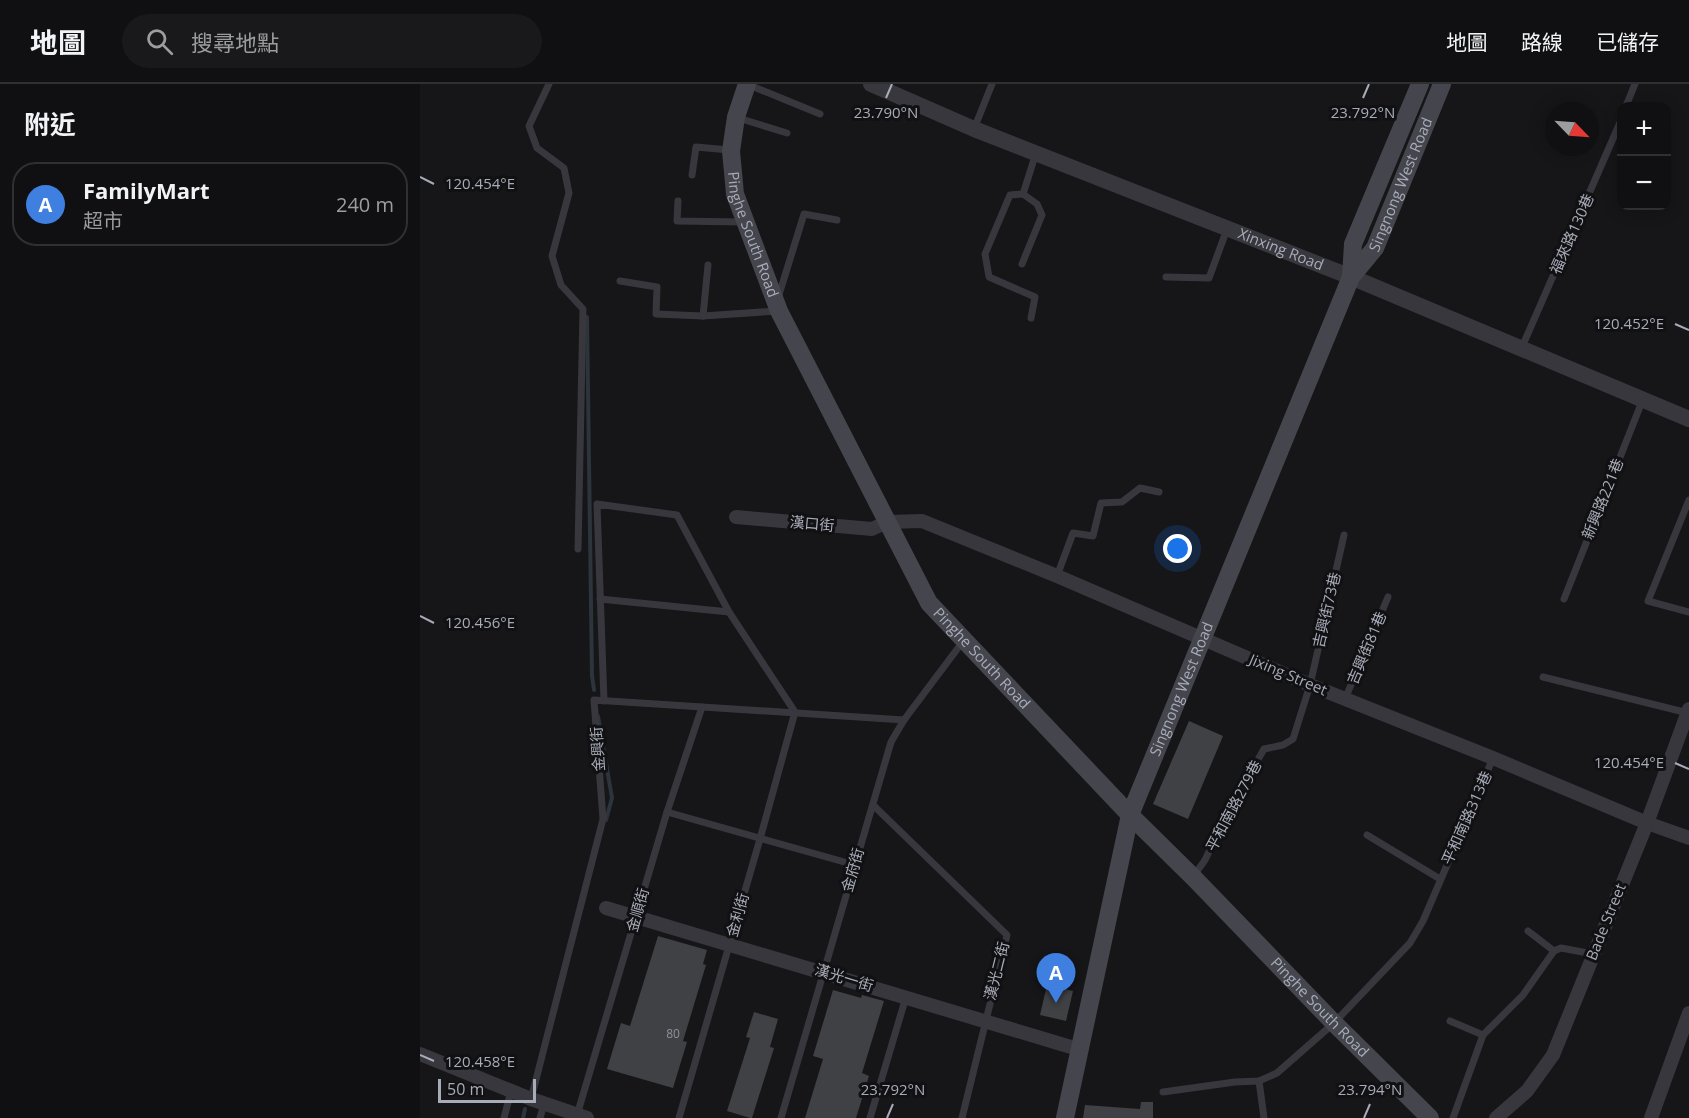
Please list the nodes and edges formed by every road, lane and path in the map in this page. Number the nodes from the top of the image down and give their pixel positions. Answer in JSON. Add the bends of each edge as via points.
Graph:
{"nodes":[{"id":1,"x":549,"y":84,"type":"edge"},
{"id":2,"x":747,"y":84,"type":"edge"},
{"id":3,"x":871,"y":84,"type":"edge"},
{"id":4,"x":992,"y":84,"type":"edge"},
{"id":5,"x":1420,"y":84,"type":"edge"},
{"id":6,"x":1442,"y":84,"type":"edge"},
{"id":7,"x":1635,"y":84,"type":"edge"},
{"id":8,"x":1628,"y":102,"type":"edge"},
{"id":9,"x":820,"y":114,"type":"dead end"},
{"id":10,"x":736,"y":117,"type":"junction"},
{"id":11,"x":974,"y":129,"type":"junction"},
{"id":12,"x":1617,"y":129,"type":"edge"},
{"id":13,"x":786,"y":132,"type":"dead end"},
{"id":14,"x":731,"y":151,"type":"junction"},
{"id":15,"x":1036,"y":153,"type":"junction"},
{"id":16,"x":692,"y":175,"type":"dead end"},
{"id":17,"x":1023,"y":194,"type":"junction"},
{"id":18,"x":678,"y":201,"type":"dead end"},
{"id":19,"x":837,"y":220,"type":"dead end"},
{"id":20,"x":746,"y":222,"type":"junction"},
{"id":21,"x":1227,"y":229,"type":"junction"},
{"id":22,"x":1022,"y":264,"type":"dead end"},
{"id":23,"x":708,"y":265,"type":"dead end"},
{"id":24,"x":1166,"y":277,"type":"dead end"},
{"id":25,"x":1351,"y":277,"type":"junction"},
{"id":26,"x":620,"y":281,"type":"dead end"},
{"id":27,"x":778,"y":307,"type":"junction"},
{"id":28,"x":703,"y":316,"type":"junction"},
{"id":29,"x":1031,"y":318,"type":"dead end"},
{"id":30,"x":1521,"y":349,"type":"junction"},
{"id":31,"x":1643,"y":399,"type":"junction"},
{"id":32,"x":1689,"y":418,"type":"edge"},
{"id":33,"x":1159,"y":492,"type":"dead end"},
{"id":34,"x":1689,"y":500,"type":"edge"},
{"id":35,"x":736,"y":517,"type":"dead end"},
{"id":36,"x":887,"y":522,"type":"junction"},
{"id":37,"x":1344,"y":535,"type":"dead end"},
{"id":38,"x":578,"y":549,"type":"dead end"},
{"id":39,"x":1058,"y":576,"type":"junction"},
{"id":40,"x":1388,"y":597,"type":"dead end"},
{"id":41,"x":600,"y":599,"type":"junction"},
{"id":42,"x":1564,"y":599,"type":"dead end"},
{"id":43,"x":729,"y":612,"type":"junction"},
{"id":44,"x":1689,"y":612,"type":"edge"},
{"id":45,"x":1202,"y":638,"type":"junction"},
{"id":46,"x":964,"y":640,"type":"junction"},
{"id":47,"x":1544,"y":677,"type":"dead end"},
{"id":48,"x":1310,"y":685,"type":"junction"},
{"id":49,"x":1345,"y":699,"type":"junction"},
{"id":50,"x":604,"y":701,"type":"junction"},
{"id":51,"x":702,"y":707,"type":"junction"},
{"id":52,"x":1688,"y":711,"type":"edge"},
{"id":53,"x":795,"y":712,"type":"junction"},
{"id":54,"x":904,"y":720,"type":"junction"},
{"id":55,"x":1493,"y":758,"type":"junction"},
{"id":56,"x":873,"y":805,"type":"junction"},
{"id":57,"x":667,"y":812,"type":"junction"},
{"id":58,"x":1130,"y":815,"type":"junction"},
{"id":59,"x":1647,"y":824,"type":"junction"},
{"id":60,"x":1367,"y":835,"type":"dead end"},
{"id":61,"x":1689,"y":838,"type":"edge"},
{"id":62,"x":760,"y":839,"type":"junction"},
{"id":63,"x":855,"y":865,"type":"junction"},
{"id":64,"x":1193,"y":877,"type":"junction"},
{"id":65,"x":1440,"y":879,"type":"junction"},
{"id":66,"x":606,"y":908,"type":"dead end"},
{"id":67,"x":636,"y":917,"type":"junction"},
{"id":68,"x":1528,"y":932,"type":"dead end"},
{"id":69,"x":730,"y":945,"type":"junction"},
{"id":70,"x":1554,"y":951,"type":"junction"},
{"id":71,"x":1593,"y":954,"type":"junction"},
{"id":72,"x":824,"y":972,"type":"junction"},
{"id":73,"x":906,"y":997,"type":"junction"},
{"id":74,"x":1689,"y":1013,"type":"edge"},
{"id":75,"x":984,"y":1021,"type":"junction"},
{"id":76,"x":1450,"y":1021,"type":"dead end"},
{"id":77,"x":1334,"y":1023,"type":"junction"},
{"id":78,"x":1483,"y":1035,"type":"junction"},
{"id":79,"x":1081,"y":1050,"type":"junction"},
{"id":80,"x":420,"y":1054,"type":"edge"},
{"id":81,"x":1259,"y":1081,"type":"junction"},
{"id":82,"x":511,"y":1091,"type":"junction"},
{"id":83,"x":1163,"y":1092,"type":"dead end"},
{"id":84,"x":537,"y":1101,"type":"junction"},
{"id":85,"x":582,"y":1116,"type":"edge"},
{"id":86,"x":504,"y":1118,"type":"edge"},
{"id":87,"x":540,"y":1118,"type":"edge"},
{"id":88,"x":679,"y":1118,"type":"edge"},
{"id":89,"x":781,"y":1118,"type":"edge"},
{"id":90,"x":870,"y":1118,"type":"edge"},
{"id":91,"x":962,"y":1118,"type":"edge"},
{"id":92,"x":1065,"y":1118,"type":"edge"},
{"id":93,"x":1264,"y":1118,"type":"edge"},
{"id":94,"x":1430,"y":1118,"type":"edge"},
{"id":95,"x":1453,"y":1118,"type":"edge"},
{"id":96,"x":1496,"y":1118,"type":"edge"},
{"id":97,"x":1651,"y":1118,"type":"edge"}],
"edges":[{"from":1,"to":38,"type":"lane","via":[[529,126],[537,148],[564,168],[569,193],[552,256],[561,285],[583,309]]},
{"from":2,"to":9,"type":"lane"},
{"from":2,"to":10,"type":"main road","name":"Pinghe South Road"},
{"from":3,"to":11,"type":"street","name":"Xinxing Road"},
{"from":4,"to":11,"type":"lane"},
{"from":5,"to":25,"type":"main road","name":"Singnong West Road","via":[[1353,244]]},
{"from":6,"to":25,"type":"main road","name":"Singnong West Road","via":[[1375,248]]},
{"from":7,"to":8,"type":"lane"},
{"from":10,"to":13,"type":"lane"},
{"from":10,"to":14,"type":"main road","name":"Pinghe South Road"},
{"from":11,"to":15,"type":"street","name":"Xinxing Road"},
{"from":12,"to":30,"type":"lane","name":"福來路130巷"},
{"from":14,"to":16,"type":"lane","via":[[696,147]]},
{"from":14,"to":20,"type":"main road","name":"Pinghe South Road","via":[[735,194]]},
{"from":15,"to":17,"type":"lane"},
{"from":15,"to":21,"type":"street","name":"Xinxing Road"},
{"from":17,"to":22,"type":"lane","via":[[1038,204],[1042,215]]},
{"from":17,"to":29,"type":"lane","via":[[1010,195],[985,254],[989,277],[1035,297]]},
{"from":18,"to":20,"type":"lane","via":[[677,221]]},
{"from":19,"to":27,"type":"lane","via":[[804,214]]},
{"from":20,"to":27,"type":"main road","name":"Pinghe South Road"},
{"from":21,"to":24,"type":"lane","via":[[1209,278]]},
{"from":21,"to":25,"type":"street","name":"Xinxing Road"},
{"from":23,"to":28,"type":"lane"},
{"from":25,"to":30,"type":"street","name":"Xinxing Road"},
{"from":25,"to":45,"type":"main road","name":"Singnong West Road"},
{"from":26,"to":28,"type":"lane","via":[[657,287],[656,314]]},
{"from":27,"to":28,"type":"lane"},
{"from":27,"to":36,"type":"main road","name":"Pinghe South Road"},
{"from":30,"to":31,"type":"street","name":"Xinxing Road"},
{"from":31,"to":32,"type":"street","name":"Xinxing Road"},
{"from":31,"to":42,"type":"lane","name":"新興路221巷"},
{"from":33,"to":39,"type":"lane","via":[[1140,488],[1122,502],[1101,503],[1093,536],[1073,533]]},
{"from":34,"to":44,"type":"lane","via":[[1648,601]]},
{"from":35,"to":36,"type":"street","name":"漢口街","via":[[872,529]]},
{"from":36,"to":39,"type":"street","name":"Jixing Street","via":[[922,521]]},
{"from":36,"to":46,"type":"main road","name":"Pinghe South Road","via":[[929,603]]},
{"from":37,"to":48,"type":"lane","name":"吉興街73巷"},
{"from":39,"to":45,"type":"street","name":"Jixing Street"},
{"from":40,"to":49,"type":"lane","name":"吉興街81巷"},
{"from":41,"to":43,"type":"lane"},
{"from":41,"to":43,"type":"lane","via":[[597,504],[677,515]]},
{"from":41,"to":50,"type":"lane"},
{"from":43,"to":53,"type":"lane"},
{"from":45,"to":48,"type":"street","name":"Jixing Street"},
{"from":45,"to":58,"type":"main road","name":"Singnong West Road"},
{"from":46,"to":54,"type":"lane","name":"金府街"},
{"from":46,"to":58,"type":"main road","name":"Pinghe South Road"},
{"from":47,"to":52,"type":"lane"},
{"from":48,"to":49,"type":"street","name":"Jixing Street"},
{"from":48,"to":64,"type":"lane","name":"平和南路279巷","via":[[1293,739],[1264,749]]},
{"from":49,"to":55,"type":"street","name":"Jixing Street"},
{"from":50,"to":51,"type":"lane"},
{"from":50,"to":84,"type":"lane","name":"金興街","via":[[594,700],[603,819]]},
{"from":51,"to":53,"type":"lane"},
{"from":51,"to":57,"type":"lane","name":"金順街"},
{"from":52,"to":59,"type":"street","name":"Bade Street"},
{"from":53,"to":54,"type":"lane"},
{"from":53,"to":62,"type":"lane","name":"金利街"},
{"from":54,"to":56,"type":"lane","name":"金府街","via":[[891,742]]},
{"from":55,"to":59,"type":"street","name":"Jixing Street"},
{"from":55,"to":65,"type":"lane","name":"平和南路313巷"},
{"from":56,"to":63,"type":"lane","name":"金府街"},
{"from":56,"to":75,"type":"lane","name":"漢光二街","via":[[1007,935]]},
{"from":57,"to":62,"type":"lane"},
{"from":57,"to":67,"type":"lane","name":"金順街"},
{"from":58,"to":64,"type":"main road","name":"Pinghe South Road"},
{"from":58,"to":79,"type":"main road","name":"Singnong West Road"},
{"from":59,"to":61,"type":"street","name":"Jixing Street"},
{"from":59,"to":71,"type":"street","name":"Bade Street"},
{"from":60,"to":65,"type":"lane","name":"平和南路313巷"},
{"from":62,"to":63,"type":"lane"},
{"from":62,"to":69,"type":"lane","name":"金利街"},
{"from":63,"to":72,"type":"lane","name":"金府街"},
{"from":64,"to":77,"type":"main road","name":"Pinghe South Road"},
{"from":65,"to":77,"type":"lane","name":"平和南路313巷","via":[[1410,943]]},
{"from":66,"to":67,"type":"street","name":"漢光一街"},
{"from":67,"to":69,"type":"street","name":"漢光一街"},
{"from":67,"to":85,"type":"lane","name":"金順街"},
{"from":68,"to":70,"type":"lane"},
{"from":69,"to":72,"type":"street","name":"漢光一街"},
{"from":69,"to":88,"type":"lane","name":"金利街"},
{"from":70,"to":71,"type":"lane","via":[[1561,948]]},
{"from":70,"to":78,"type":"lane","via":[[1523,995]]},
{"from":71,"to":96,"type":"street","name":"Bade Street","via":[[1554,1055],[1527,1091]]},
{"from":72,"to":73,"type":"street","name":"漢光一街"},
{"from":72,"to":89,"type":"lane","name":"金府街"},
{"from":73,"to":75,"type":"street","name":"漢光一街"},
{"from":73,"to":90,"type":"lane"},
{"from":74,"to":97,"type":"street"},
{"from":75,"to":79,"type":"street","name":"漢光一街"},
{"from":75,"to":91,"type":"lane","name":"漢光二街"},
{"from":76,"to":78,"type":"lane"},
{"from":77,"to":81,"type":"lane","name":"平和南路313巷","via":[[1277,1073]]},
{"from":77,"to":94,"type":"main road","name":"Pinghe South Road"},
{"from":78,"to":95,"type":"lane"},
{"from":79,"to":92,"type":"main road","name":"Singnong West Road"},
{"from":80,"to":82,"type":"street"},
{"from":81,"to":83,"type":"lane"},
{"from":81,"to":93,"type":"lane"},
{"from":82,"to":84,"type":"street"},
{"from":82,"to":86,"type":"lane"},
{"from":84,"to":85,"type":"street"},
{"from":84,"to":87,"type":"lane"}]}
